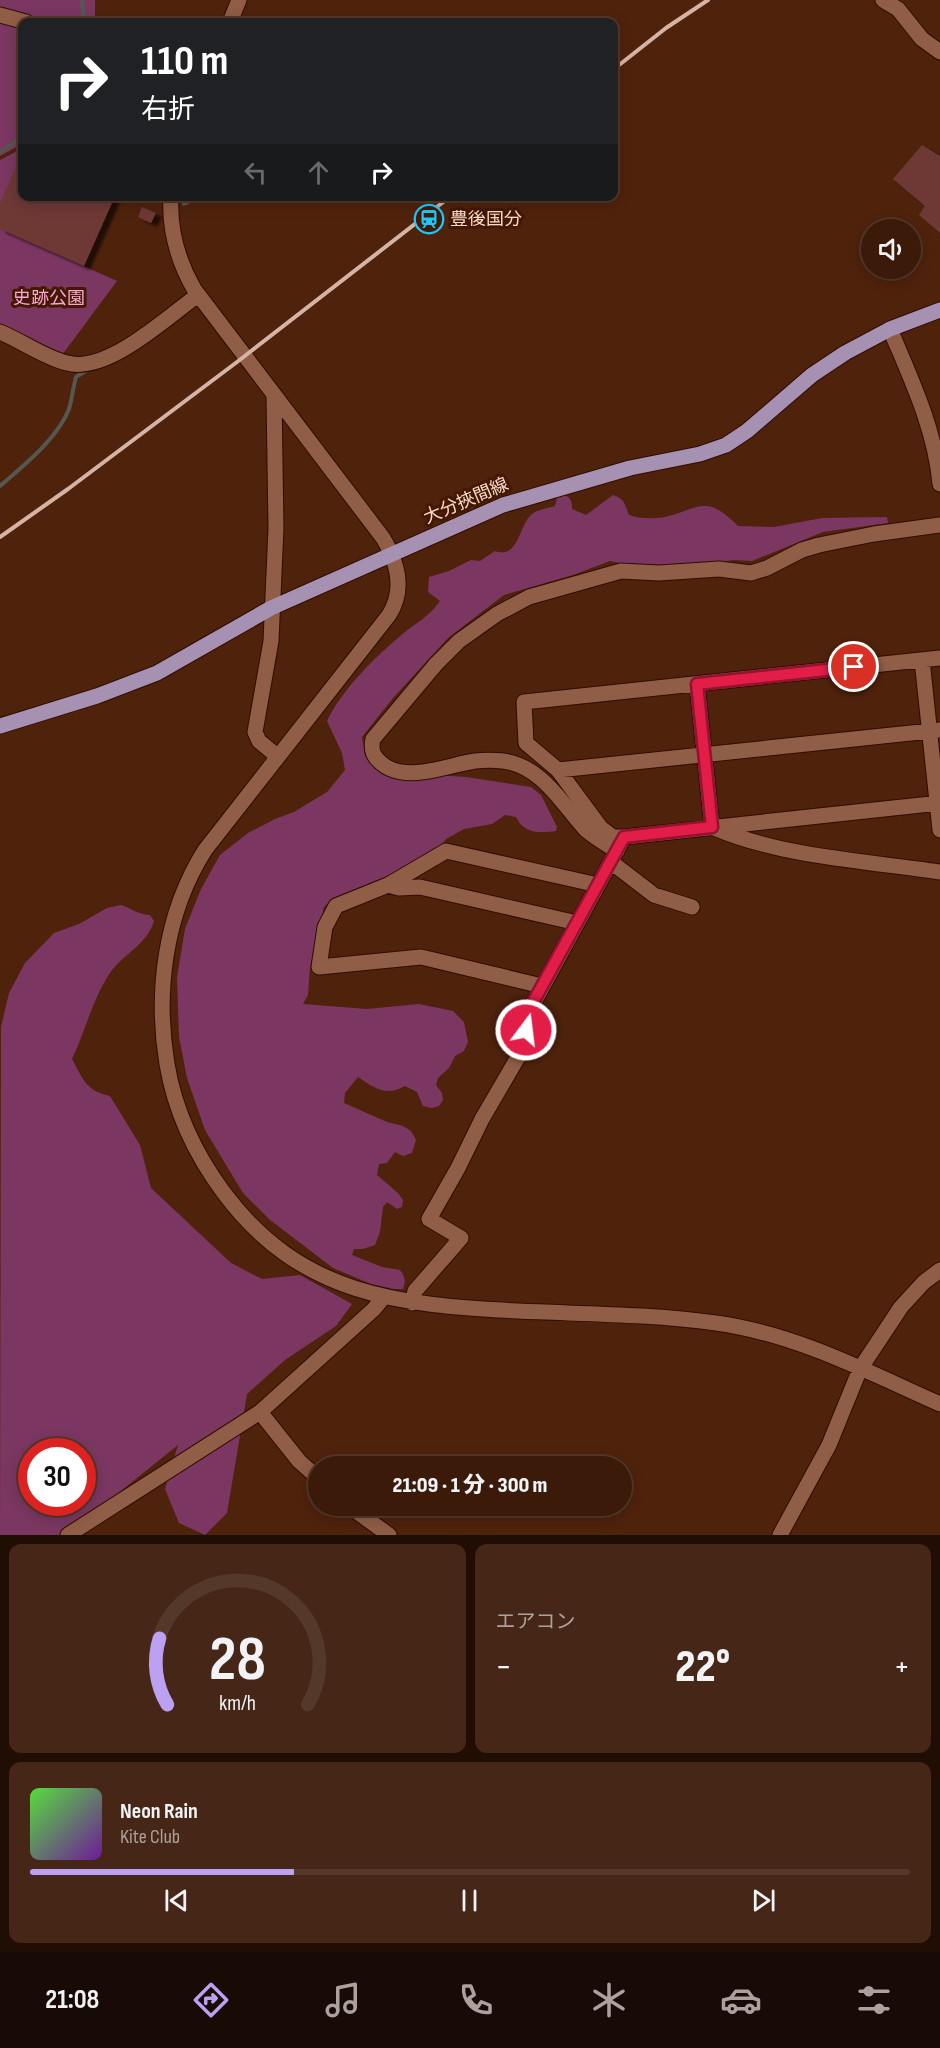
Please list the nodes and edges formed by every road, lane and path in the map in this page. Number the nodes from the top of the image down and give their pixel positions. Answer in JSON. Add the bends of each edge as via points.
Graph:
{"nodes":[{"id":1,"x":239,"y":0,"type":"edge"},
{"id":2,"x":883,"y":0,"type":"edge"},
{"id":3,"x":0,"y":15,"type":"edge"},
{"id":4,"x":232,"y":18,"type":"edge"},
{"id":5,"x":18,"y":20,"type":"edge"},
{"id":6,"x":940,"y":52,"type":"edge"},
{"id":7,"x":171,"y":201,"type":"edge"},
{"id":8,"x":198,"y":295,"type":"junction"},
{"id":9,"x":940,"y":310,"type":"edge"},
{"id":10,"x":890,"y":329,"type":"junction"},
{"id":11,"x":0,"y":332,"type":"edge"},
{"id":12,"x":274,"y":396,"type":"junction"},
{"id":13,"x":940,"y":484,"type":"edge"},
{"id":14,"x":940,"y":525,"type":"edge"},
{"id":15,"x":392,"y":554,"type":"junction"},
{"id":16,"x":271,"y":608,"type":"junction"},
{"id":17,"x":940,"y":658,"type":"edge"},
{"id":18,"x":922,"y":660,"type":"junction"},
{"id":19,"x":697,"y":684,"type":"junction"},
{"id":20,"x":0,"y":726,"type":"edge"},
{"id":21,"x":935,"y":731,"type":"edge"},
{"id":22,"x":705,"y":755,"type":"junction"},
{"id":23,"x":277,"y":756,"type":"junction"},
{"id":24,"x":558,"y":770,"type":"junction"},
{"id":25,"x":939,"y":803,"type":"edge"},
{"id":26,"x":712,"y":827,"type":"junction"},
{"id":27,"x":940,"y":830,"type":"edge"},
{"id":28,"x":617,"y":850,"type":"junction"},
{"id":29,"x":940,"y":872,"type":"edge"},
{"id":30,"x":388,"y":885,"type":"junction"},
{"id":31,"x":598,"y":885,"type":"junction"},
{"id":32,"x":692,"y":907,"type":"dead end"},
{"id":33,"x":577,"y":923,"type":"junction"},
{"id":34,"x":542,"y":986,"type":"junction"},
{"id":35,"x":940,"y":1270,"type":"edge"},
{"id":36,"x":383,"y":1298,"type":"junction"},
{"id":37,"x":411,"y":1303,"type":"junction"},
{"id":38,"x":860,"y":1369,"type":"junction"},
{"id":39,"x":940,"y":1404,"type":"edge"},
{"id":40,"x":260,"y":1412,"type":"junction"},
{"id":41,"x":308,"y":1469,"type":"edge"},
{"id":42,"x":363,"y":1516,"type":"edge"},
{"id":43,"x":68,"y":1535,"type":"edge"},
{"id":44,"x":389,"y":1535,"type":"edge"},
{"id":45,"x":780,"y":1535,"type":"edge"}],
"edges":[{"from":1,"to":4,"type":"street"},
{"from":2,"to":6,"type":"street","via":[[902,13],[918,35]]},
{"from":3,"to":5,"type":"street"},
{"from":7,"to":8,"type":"street","via":[[177,251]]},
{"from":8,"to":11,"type":"street","via":[[126,348],[94,363],[59,361]]},
{"from":8,"to":12,"type":"street"},
{"from":9,"to":10,"type":"main road","name":"大分挾間線"},
{"from":10,"to":13,"type":"street","via":[[927,422]]},
{"from":10,"to":15,"type":"main road","name":"大分挾間線","via":[[830,362],[726,445],[515,501]]},
{"from":12,"to":15,"type":"street"},
{"from":12,"to":16,"type":"street","via":[[276,512]]},
{"from":14,"to":28,"type":"street","via":[[826,543],[751,573],[719,569],[621,571],[529,597],[459,641],[373,739],[372,750],[379,762],[400,772],[422,772],[487,760],[524,767],[541,778],[587,831]]},
{"from":15,"to":16,"type":"main road","name":"大分挾間線"},
{"from":15,"to":23,"type":"street","via":[[399,585],[393,608]]},
{"from":16,"to":20,"type":"main road","name":"大分挾間線","via":[[157,673]]},
{"from":16,"to":23,"type":"street","via":[[271,641],[255,732],[259,741]]},
{"from":17,"to":18,"type":"street"},
{"from":18,"to":19,"type":"street"},
{"from":18,"to":21,"type":"street"},
{"from":19,"to":22,"type":"street"},
{"from":19,"to":24,"type":"street","via":[[524,702],[526,743]]},
{"from":21,"to":22,"type":"street"},
{"from":21,"to":25,"type":"street"},
{"from":22,"to":24,"type":"street"},
{"from":22,"to":26,"type":"street"},
{"from":23,"to":36,"type":"street","via":[[205,850],[181,899],[163,976],[168,1070],[196,1152],[247,1221],[302,1264]]},
{"from":24,"to":28,"type":"street","via":[[601,828],[613,837]]},
{"from":25,"to":26,"type":"street"},
{"from":25,"to":27,"type":"street"},
{"from":26,"to":28,"type":"street"},
{"from":26,"to":29,"type":"street","via":[[771,848]]},
{"from":28,"to":31,"type":"street"},
{"from":28,"to":32,"type":"street","via":[[654,895]]},
{"from":30,"to":31,"type":"street","via":[[446,851]]},
{"from":30,"to":33,"type":"street","via":[[420,887]]},
{"from":30,"to":34,"type":"street","via":[[336,906],[325,927],[319,967],[421,957]]},
{"from":31,"to":33,"type":"street"},
{"from":33,"to":34,"type":"street"},
{"from":34,"to":37,"type":"street","via":[[526,1015],[525,1045],[429,1219],[461,1238],[415,1291]]},
{"from":35,"to":38,"type":"street","via":[[910,1296]]},
{"from":36,"to":37,"type":"street"},
{"from":36,"to":40,"type":"street"},
{"from":37,"to":38,"type":"street","via":[[716,1323],[779,1336]]},
{"from":38,"to":39,"type":"street"},
{"from":38,"to":45,"type":"street","via":[[829,1445]]},
{"from":40,"to":41,"type":"street"},
{"from":40,"to":43,"type":"street"},
{"from":42,"to":44,"type":"street"}]}
